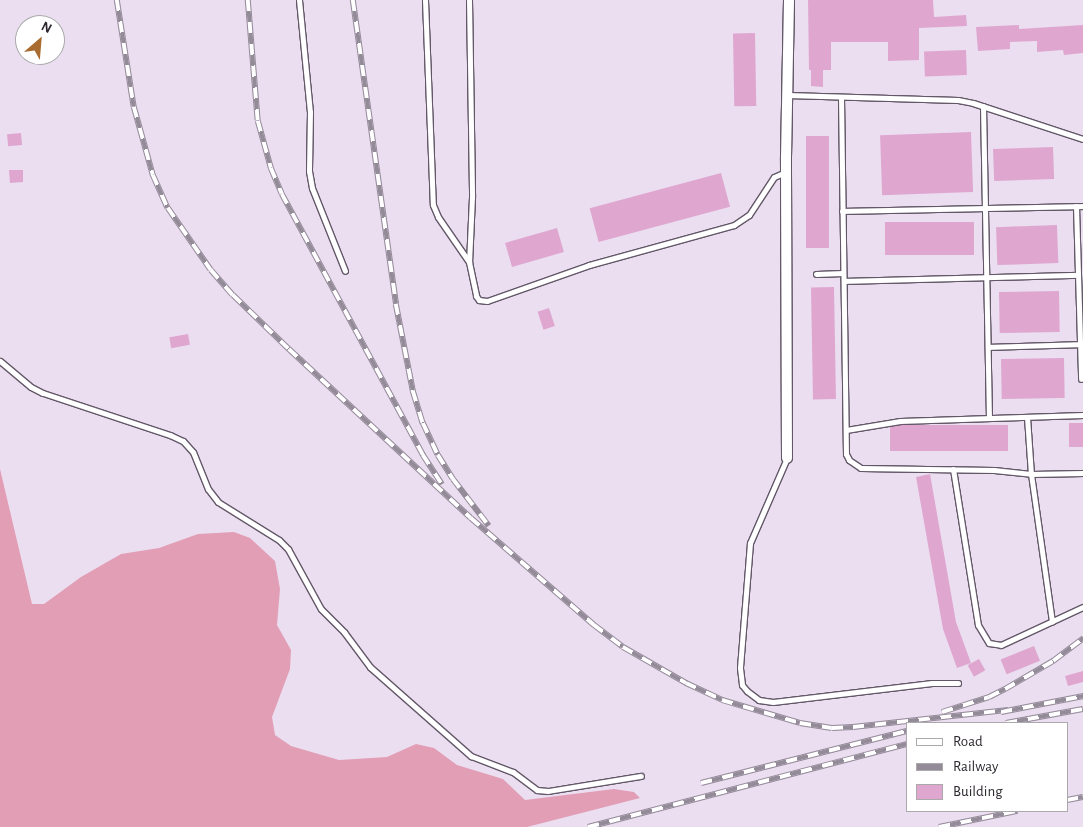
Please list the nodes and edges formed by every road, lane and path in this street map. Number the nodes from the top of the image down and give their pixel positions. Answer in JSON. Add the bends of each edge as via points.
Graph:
{"nodes":[{"id":1,"x":299,"y":0,"type":"edge"},
{"id":2,"x":425,"y":0,"type":"edge"},
{"id":3,"x":469,"y":0,"type":"edge"},
{"id":4,"x":788,"y":0,"type":"edge"},
{"id":5,"x":787,"y":95,"type":"junction"},
{"id":6,"x":841,"y":96,"type":"junction"},
{"id":7,"x":983,"y":106,"type":"junction"},
{"id":8,"x":1083,"y":139,"type":"edge"},
{"id":9,"x":786,"y":172,"type":"junction"},
{"id":10,"x":1076,"y":206,"type":"junction"},
{"id":11,"x":1083,"y":206,"type":"edge"},
{"id":12,"x":985,"y":209,"type":"junction"},
{"id":13,"x":842,"y":211,"type":"junction"},
{"id":14,"x":469,"y":262,"type":"junction"},
{"id":15,"x":345,"y":272,"type":"dead end"},
{"id":16,"x":843,"y":273,"type":"junction"},
{"id":17,"x":816,"y":274,"type":"dead end"},
{"id":18,"x":1078,"y":275,"type":"junction"},
{"id":19,"x":986,"y":277,"type":"junction"},
{"id":20,"x":844,"y":281,"type":"junction"},
{"id":21,"x":1081,"y":344,"type":"edge"},
{"id":22,"x":988,"y":346,"type":"junction"},
{"id":23,"x":0,"y":361,"type":"edge"},
{"id":24,"x":1081,"y":378,"type":"dead end"},
{"id":25,"x":1083,"y":415,"type":"edge"},
{"id":26,"x":1027,"y":417,"type":"junction"},
{"id":27,"x":989,"y":418,"type":"junction"},
{"id":28,"x":846,"y":430,"type":"junction"},
{"id":29,"x":786,"y":458,"type":"joint"},
{"id":30,"x":953,"y":469,"type":"junction"},
{"id":31,"x":1083,"y":472,"type":"edge"},
{"id":32,"x":1031,"y":474,"type":"junction"},
{"id":33,"x":1083,"y":607,"type":"edge"},
{"id":34,"x":1052,"y":622,"type":"junction"},
{"id":35,"x":958,"y":683,"type":"dead end"},
{"id":36,"x":641,"y":776,"type":"dead end"}],
"edges":[{"from":1,"to":15,"type":"lane","via":[[310,112],[309,171],[312,188]]},
{"from":2,"to":14,"type":"lane","via":[[433,205]]},
{"from":3,"to":14,"type":"lane","via":[[472,197]]},
{"from":4,"to":5,"type":"street"},
{"from":5,"to":6,"type":"lane"},
{"from":5,"to":9,"type":"street"},
{"from":6,"to":7,"type":"lane","via":[[958,100]]},
{"from":6,"to":13,"type":"lane"},
{"from":7,"to":8,"type":"lane"},
{"from":7,"to":12,"type":"lane"},
{"from":9,"to":14,"type":"lane","via":[[774,177],[749,215],[734,225],[589,265],[487,301],[476,296]]},
{"from":9,"to":29,"type":"street"},
{"from":10,"to":11,"type":"lane"},
{"from":10,"to":12,"type":"lane"},
{"from":10,"to":18,"type":"lane"},
{"from":12,"to":13,"type":"lane"},
{"from":12,"to":19,"type":"lane"},
{"from":13,"to":16,"type":"lane"},
{"from":16,"to":17,"type":"lane"},
{"from":16,"to":20,"type":"lane"},
{"from":18,"to":19,"type":"lane"},
{"from":18,"to":21,"type":"lane"},
{"from":19,"to":20,"type":"lane"},
{"from":19,"to":22,"type":"lane"},
{"from":20,"to":28,"type":"lane"},
{"from":21,"to":22,"type":"lane"},
{"from":21,"to":24,"type":"lane"},
{"from":22,"to":27,"type":"lane"},
{"from":23,"to":36,"type":"lane","via":[[43,393],[183,441],[193,452],[208,489],[218,502],[288,549],[321,609],[344,632],[370,667],[471,756],[513,772],[537,790]]},
{"from":25,"to":26,"type":"lane"},
{"from":26,"to":27,"type":"lane"},
{"from":26,"to":32,"type":"lane"},
{"from":27,"to":28,"type":"lane","via":[[900,421]]},
{"from":28,"to":30,"type":"lane","via":[[846,454],[861,468]]},
{"from":29,"to":35,"type":"lane","via":[[750,543],[740,668],[742,685],[747,692],[759,700],[773,702],[932,683]]},
{"from":30,"to":32,"type":"lane"},
{"from":30,"to":34,"type":"lane","via":[[978,625],[983,637],[989,643],[1001,645]]},
{"from":31,"to":32,"type":"lane"},
{"from":32,"to":34,"type":"lane"},
{"from":33,"to":34,"type":"lane"}]}
